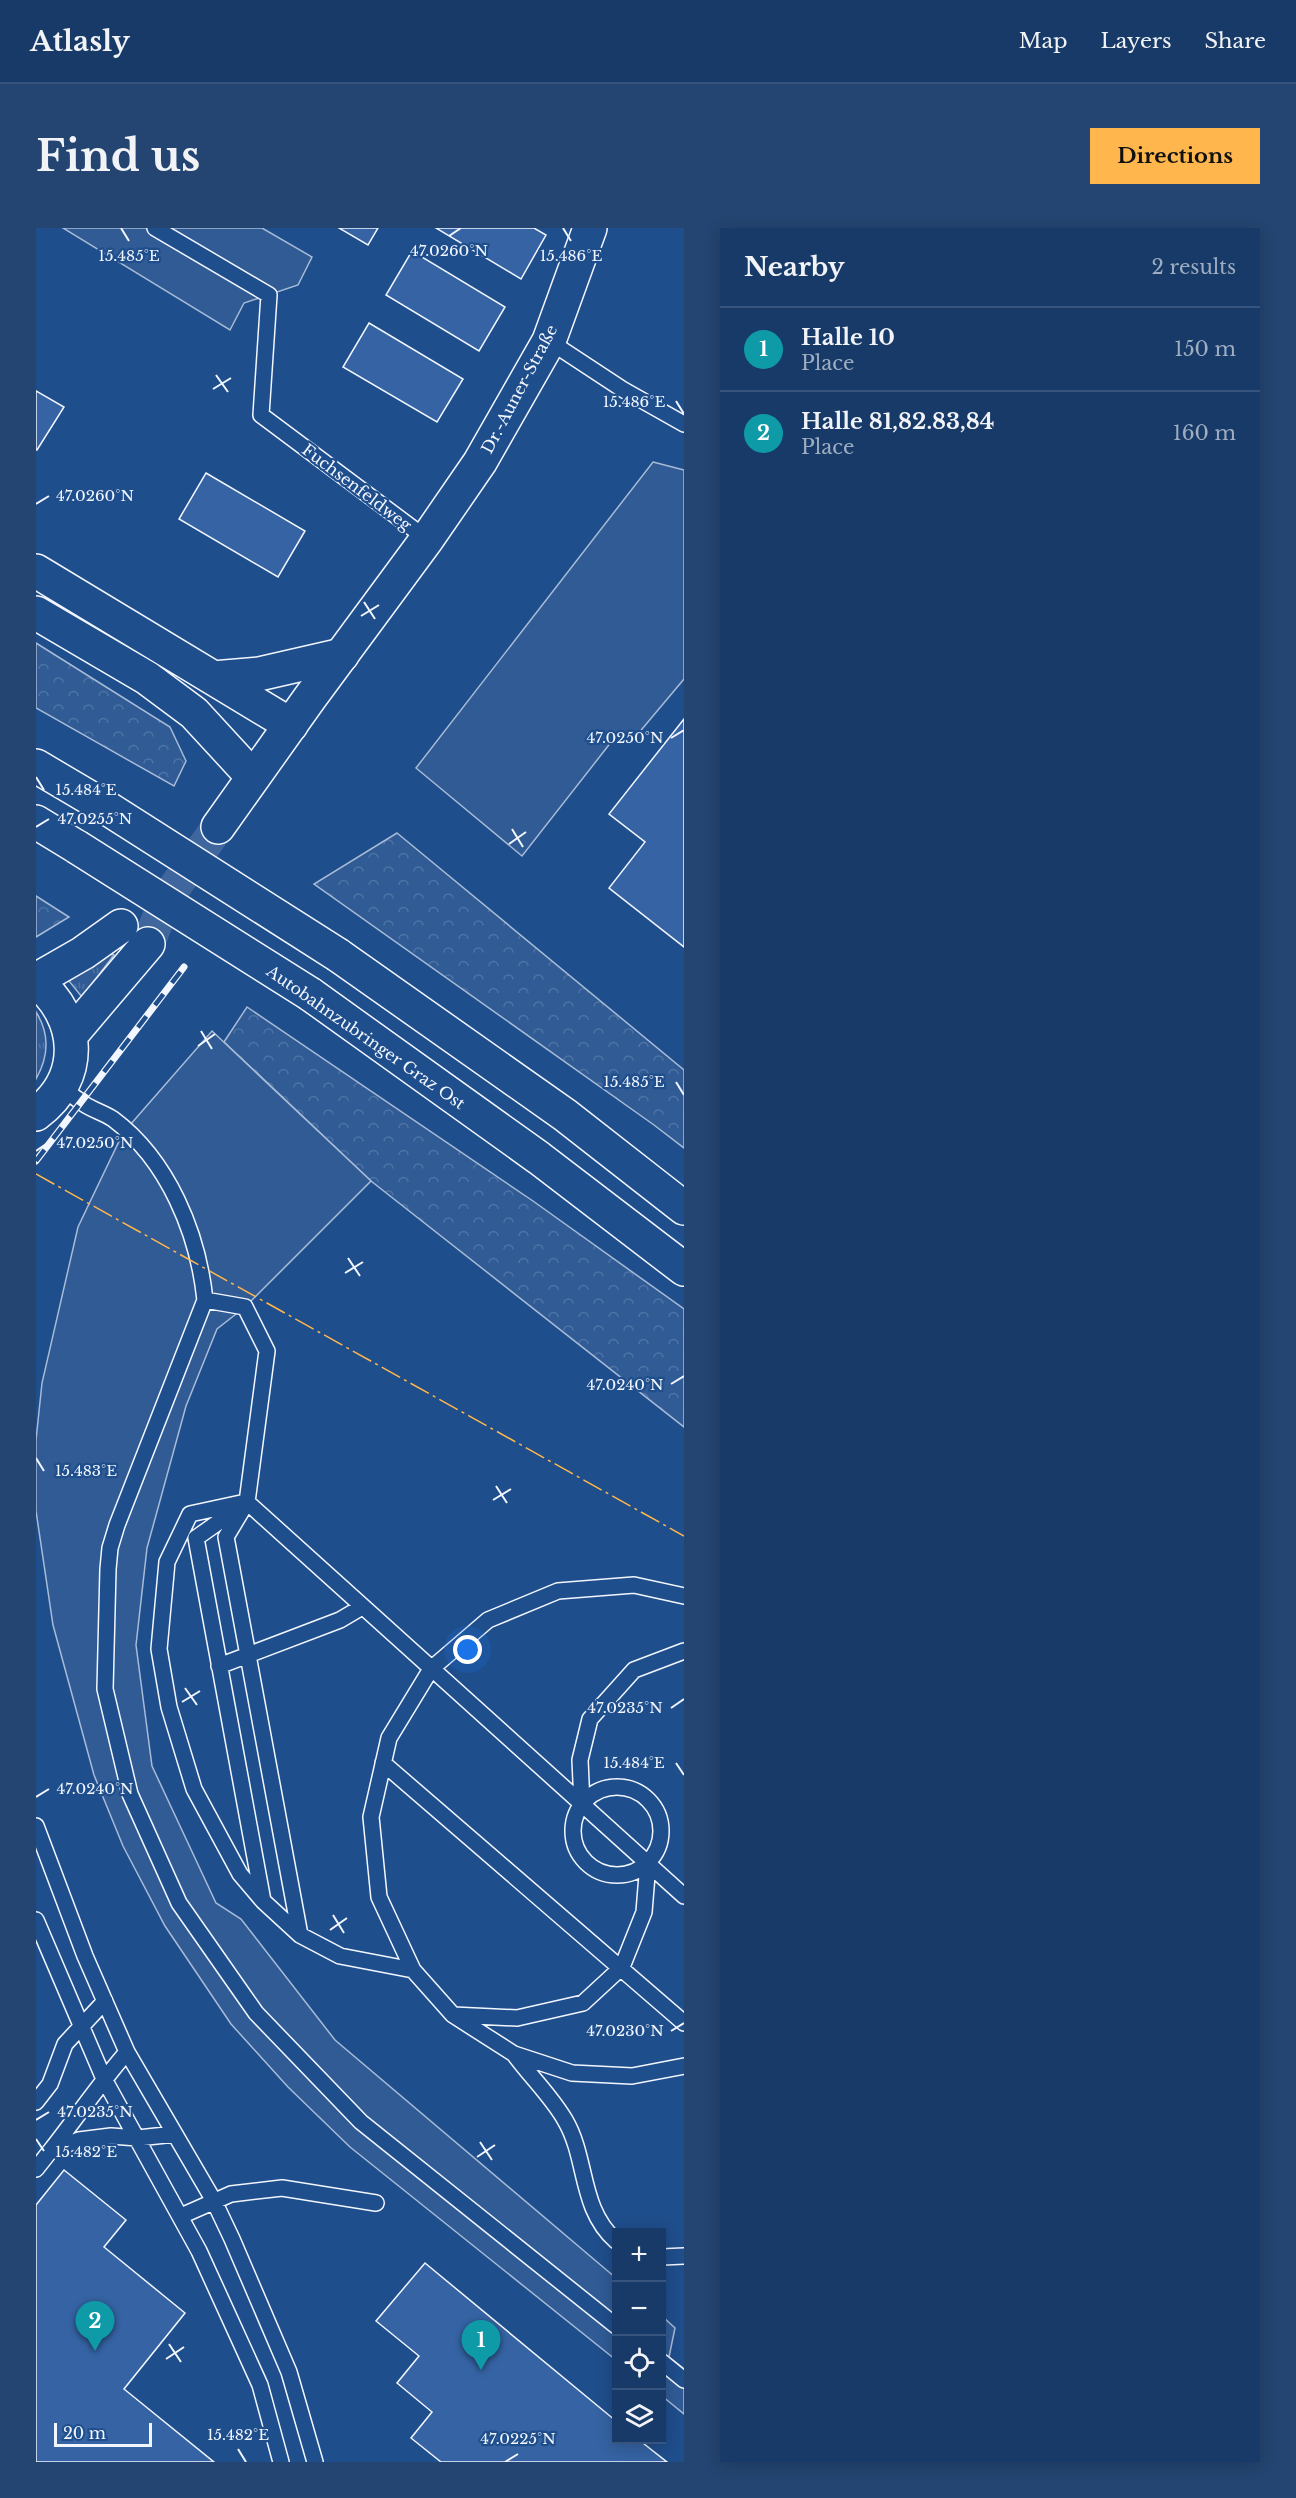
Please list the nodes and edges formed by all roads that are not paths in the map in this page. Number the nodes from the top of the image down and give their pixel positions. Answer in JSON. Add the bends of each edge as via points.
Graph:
{"nodes":[{"id":1,"x":155,"y":228,"type":"edge"},
{"id":2,"x":590,"y":228,"type":"edge"},
{"id":3,"x":549,"y":341,"type":"junction"},
{"id":4,"x":684,"y":424,"type":"edge"},
{"id":5,"x":428,"y":539,"type":"junction"},
{"id":6,"x":36,"y":571,"type":"edge"},
{"id":7,"x":36,"y":613,"type":"edge"},
{"id":8,"x":342,"y":655,"type":"junction"},
{"id":9,"x":213,"y":678,"type":"junction"},
{"id":10,"x":291,"y":725,"type":"junction"},
{"id":11,"x":36,"y":766,"type":"edge"},
{"id":12,"x":254,"y":777,"type":"junction"},
{"id":13,"x":36,"y":822,"type":"edge"},
{"id":14,"x":218,"y":827,"type":"tunnel mouth"},
{"id":15,"x":121,"y":926,"type":"tunnel mouth"},
{"id":16,"x":148,"y":944,"type":"tunnel mouth"},
{"id":17,"x":36,"y":981,"type":"edge"},
{"id":18,"x":70,"y":1036,"type":"junction"},
{"id":19,"x":62,"y":1088,"type":"junction"},
{"id":20,"x":36,"y":1114,"type":"edge"},
{"id":21,"x":684,"y":1208,"type":"edge"},
{"id":22,"x":684,"y":1269,"type":"edge"},
{"id":23,"x":205,"y":1300,"type":"junction"},
{"id":24,"x":247,"y":1502,"type":"junction"},
{"id":25,"x":684,"y":1596,"type":"edge"},
{"id":26,"x":362,"y":1607,"type":"junction"},
{"id":27,"x":684,"y":1651,"type":"edge"},
{"id":28,"x":248,"y":1656,"type":"junction"},
{"id":29,"x":219,"y":1666,"type":"junction"},
{"id":30,"x":430,"y":1670,"type":"junction"},
{"id":31,"x":383,"y":1763,"type":"junction"},
{"id":32,"x":582,"y":1804,"type":"junction"},
{"id":33,"x":36,"y":1826,"type":"edge"},
{"id":34,"x":648,"y":1863,"type":"junction"},
{"id":35,"x":684,"y":1896,"type":"edge"},
{"id":36,"x":263,"y":1901,"type":"junction"},
{"id":37,"x":36,"y":1920,"type":"edge"},
{"id":38,"x":300,"y":1935,"type":"junction"},
{"id":39,"x":622,"y":1967,"type":"junction"},
{"id":40,"x":413,"y":1970,"type":"junction"},
{"id":41,"x":105,"y":2001,"type":"junction"},
{"id":42,"x":453,"y":2015,"type":"junction"},
{"id":43,"x":684,"y":2023,"type":"edge"},
{"id":44,"x":81,"y":2026,"type":"junction"},
{"id":45,"x":127,"y":2052,"type":"junction"},
{"id":46,"x":513,"y":2055,"type":"junction"},
{"id":47,"x":684,"y":2066,"type":"edge"},
{"id":48,"x":104,"y":2079,"type":"junction"},
{"id":49,"x":36,"y":2102,"type":"edge"},
{"id":50,"x":175,"y":2134,"type":"junction"},
{"id":51,"x":138,"y":2138,"type":"junction"},
{"id":52,"x":51,"y":2150,"type":"junction"},
{"id":53,"x":36,"y":2169,"type":"edge"},
{"id":54,"x":214,"y":2201,"type":"junction"},
{"id":55,"x":376,"y":2203,"type":"dead end"},
{"id":56,"x":181,"y":2216,"type":"junction"},
{"id":57,"x":612,"y":2236,"type":"edge"},
{"id":58,"x":684,"y":2256,"type":"edge"},
{"id":59,"x":666,"y":2257,"type":"edge"},
{"id":60,"x":612,"y":2323,"type":"edge"},
{"id":61,"x":666,"y":2365,"type":"edge"},
{"id":62,"x":684,"y":2380,"type":"edge"},
{"id":63,"x":281,"y":2462,"type":"edge"},
{"id":64,"x":315,"y":2462,"type":"edge"}],
"edges":[{"from":1,"to":5,"type":"lane","name":"Fuchsenfeldweg","via":[[269,295],[261,415]]},
{"from":2,"to":3,"type":"main road","name":"Dr.-Auner-Straße"},
{"from":3,"to":4,"type":"lane"},
{"from":3,"to":5,"type":"main road","name":"Dr.-Auner-Straße","via":[[480,462]]},
{"from":5,"to":8,"type":"main road","name":"Fuchsenfeldweg"},
{"from":6,"to":9,"type":"main road"},
{"from":7,"to":12,"type":"main road","via":[[147,678],[194,713]]},
{"from":8,"to":9,"type":"main road","via":[[259,674]]},
{"from":8,"to":10,"type":"main road","name":"Fuchsenfeldweg"},
{"from":9,"to":10,"type":"main road"},
{"from":10,"to":12,"type":"main road","name":"Fuchsenfeldweg"},
{"from":11,"to":21,"type":"main road","bridge":true,"via":[[338,955],[565,1115]]},
{"from":12,"to":14,"type":"main road","name":"Fuchsenfeldweg"},
{"from":13,"to":22,"type":"main road","name":"Autobahnzubringer Graz Ost","bridge":true,"via":[[309,994],[539,1158]]},
{"from":15,"to":17,"type":"main road"},
{"from":16,"to":18,"type":"main road"},
{"from":17,"to":18,"type":"main road","via":[[59,1005]]},
{"from":18,"to":19,"type":"main road","via":[[69,1068]]},
{"from":19,"to":20,"type":"main road"},
{"from":19,"to":23,"type":"lane","via":[[112,1118],[138,1141],[160,1169],[174,1191],[202,1273]]},
{"from":23,"to":24,"type":"lane","via":[[245,1306],[267,1351]]},
{"from":23,"to":60,"type":"lane","via":[[110,1548],[105,1689],[130,1794],[179,1903],[256,2013],[361,2122]]},
{"from":24,"to":26,"type":"lane"},
{"from":24,"to":28,"type":"lane","via":[[226,1537]]},
{"from":24,"to":29,"type":"lane","via":[[196,1538]]},
{"from":24,"to":36,"type":"lane","via":[[190,1514],[167,1562],[159,1649],[169,1707],[194,1789],[240,1874]]},
{"from":25,"to":30,"type":"lane","via":[[634,1584],[558,1591],[488,1620]]},
{"from":26,"to":28,"type":"lane","via":[[340,1620]]},
{"from":26,"to":30,"type":"lane"},
{"from":27,"to":32,"type":"lane","via":[[634,1670],[590,1719],[580,1760]]},
{"from":28,"to":29,"type":"lane"},
{"from":28,"to":38,"type":"lane"},
{"from":29,"to":36,"type":"lane"},
{"from":30,"to":31,"type":"lane","via":[[388,1738]]},
{"from":30,"to":32,"type":"lane"},
{"from":31,"to":39,"type":"lane"},
{"from":31,"to":40,"type":"lane","via":[[371,1817],[379,1897]]},
{"from":32,"to":34,"type":"lane"},
{"from":32,"to":34,"type":"lane","via":[[574,1817],[573,1832],[582,1859],[594,1869],[614,1875],[636,1871]]},
{"from":32,"to":34,"type":"lane","via":[[592,1794],[620,1786],[647,1797],[661,1822],[657,1851]]},
{"from":33,"to":41,"type":"lane"},
{"from":34,"to":35,"type":"lane"},
{"from":34,"to":39,"type":"lane","via":[[644,1912]]},
{"from":36,"to":38,"type":"lane"},
{"from":37,"to":44,"type":"lane"},
{"from":38,"to":40,"type":"lane","via":[[340,1956]]},
{"from":39,"to":42,"type":"lane","via":[[583,2003],[517,2018]]},
{"from":39,"to":43,"type":"lane"},
{"from":40,"to":42,"type":"lane"},
{"from":41,"to":44,"type":"lane"},
{"from":41,"to":45,"type":"lane"},
{"from":42,"to":46,"type":"lane"},
{"from":44,"to":48,"type":"lane"},
{"from":44,"to":49,"type":"lane","via":[[65,2044],[50,2084]]},
{"from":45,"to":48,"type":"lane"},
{"from":45,"to":50,"type":"lane"},
{"from":46,"to":47,"type":"lane","via":[[572,2073],[632,2076]]},
{"from":46,"to":57,"type":"lane","via":[[566,2120],[592,2209]]},
{"from":48,"to":51,"type":"lane"},
{"from":48,"to":52,"type":"lane"},
{"from":50,"to":51,"type":"lane"},
{"from":50,"to":54,"type":"lane"},
{"from":51,"to":52,"type":"lane","via":[[79,2140]]},
{"from":51,"to":56,"type":"lane"},
{"from":52,"to":53,"type":"lane"},
{"from":54,"to":55,"type":"lane","via":[[231,2194],[282,2188]]},
{"from":54,"to":56,"type":"lane"},
{"from":54,"to":64,"type":"lane","via":[[289,2372]]},
{"from":56,"to":63,"type":"lane","via":[[260,2385]]},
{"from":58,"to":59,"type":"lane"},
{"from":61,"to":62,"type":"lane"}]}
